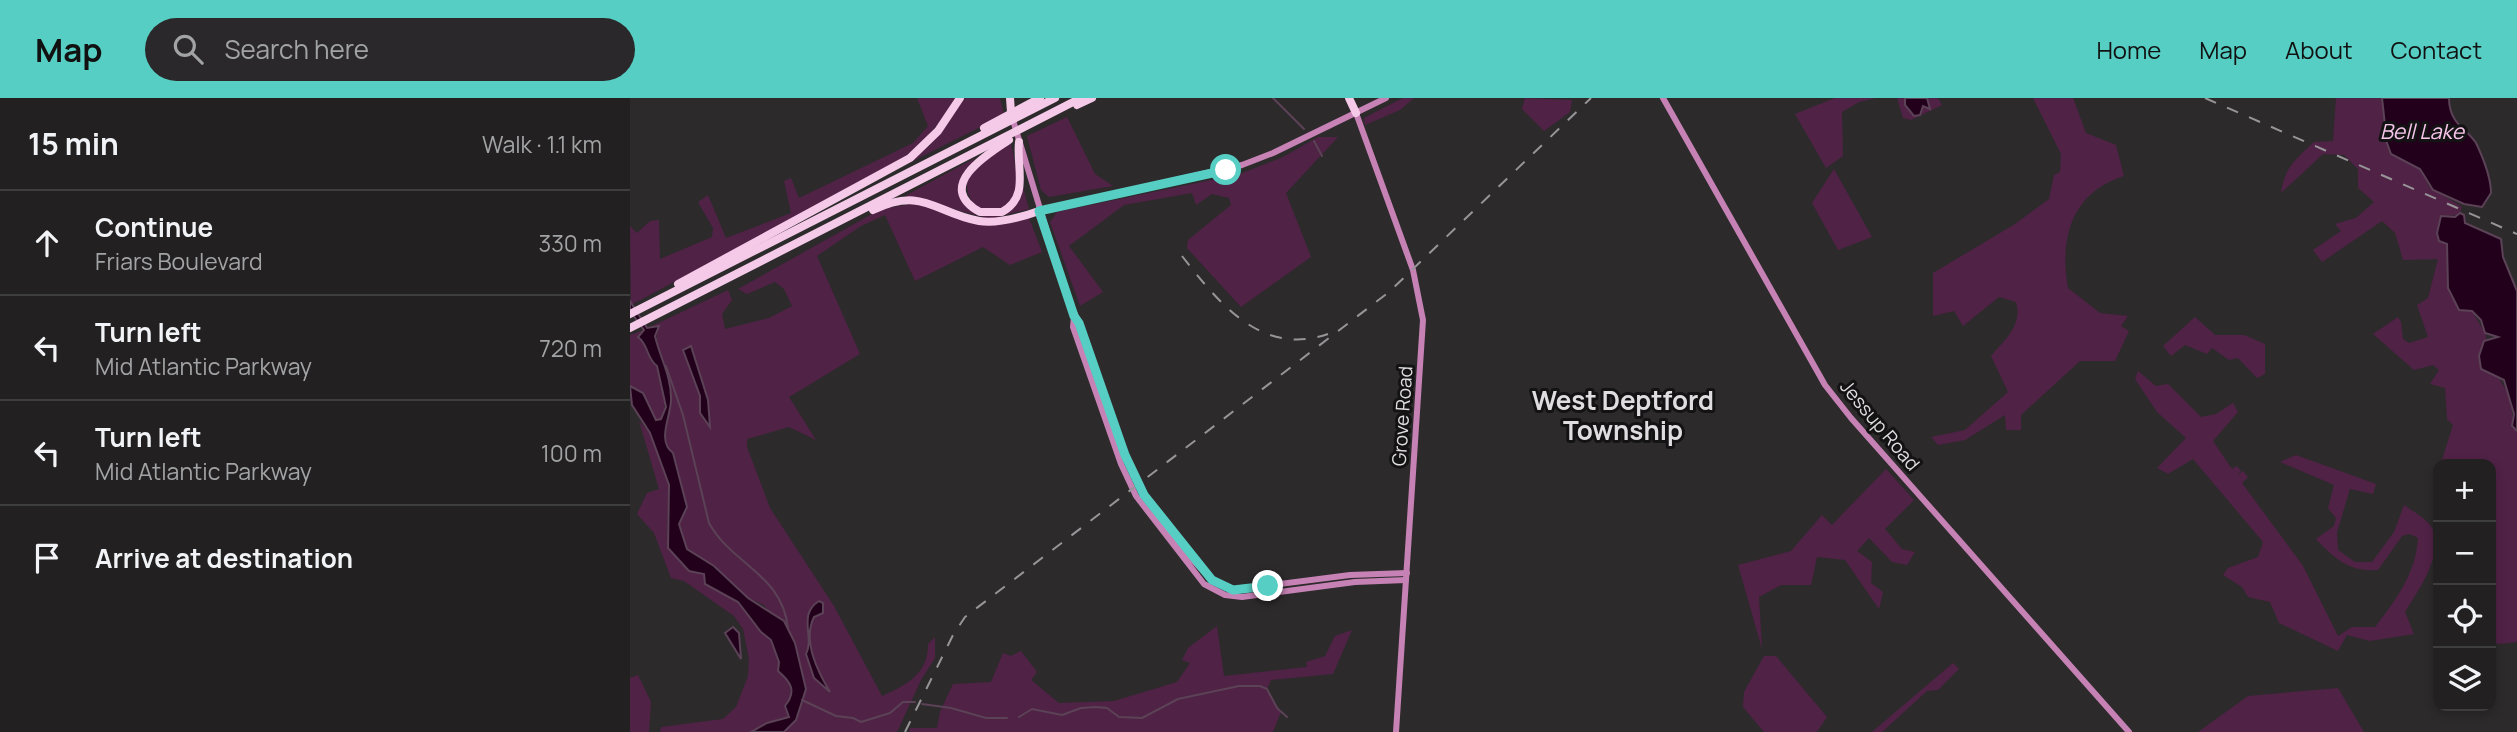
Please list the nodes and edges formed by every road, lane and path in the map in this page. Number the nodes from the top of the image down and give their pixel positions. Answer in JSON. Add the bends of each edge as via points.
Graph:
{"nodes":[{"id":1,"x":960,"y":98,"type":"edge"},
{"id":2,"x":1008,"y":98,"type":"edge"},
{"id":3,"x":1040,"y":98,"type":"edge"},
{"id":4,"x":1055,"y":98,"type":"edge"},
{"id":5,"x":1081,"y":98,"type":"edge"},
{"id":6,"x":1091,"y":98,"type":"edge"},
{"id":7,"x":1349,"y":98,"type":"edge"},
{"id":8,"x":1386,"y":98,"type":"edge"},
{"id":9,"x":1663,"y":98,"type":"edge"},
{"id":10,"x":1011,"y":112,"type":"joint"},
{"id":11,"x":1356,"y":113,"type":"junction"},
{"id":12,"x":1019,"y":142,"type":"joint"},
{"id":13,"x":1020,"y":156,"type":"junction"},
{"id":14,"x":1039,"y":211,"type":"junction"},
{"id":15,"x":822,"y":217,"type":"junction"},
{"id":16,"x":756,"y":264,"type":"junction"},
{"id":17,"x":643,"y":306,"type":"junction"},
{"id":18,"x":630,"y":313,"type":"edge"},
{"id":19,"x":630,"y":328,"type":"edge"},
{"id":20,"x":1406,"y":576,"type":"junction"},
{"id":21,"x":1396,"y":732,"type":"edge"},
{"id":22,"x":2129,"y":732,"type":"edge"}],
"edges":[{"from":1,"to":17,"type":"highway","via":[[938,131],[909,158]]},
{"from":2,"to":10,"type":"highway"},
{"from":3,"to":15,"type":"highway","via":[[830,208]]},
{"from":4,"to":15,"type":"highway"},
{"from":5,"to":16,"type":"highway"},
{"from":6,"to":13,"type":"highway","via":[[1008,141],[972,166],[963,187],[971,206],[991,214],[1011,206],[1021,186]]},
{"from":7,"to":11,"type":"highway"},
{"from":8,"to":11,"type":"street"},
{"from":9,"to":22,"type":"street","name":"Jessup Road","via":[[1825,385]]},
{"from":10,"to":12,"type":"street"},
{"from":11,"to":14,"type":"street","via":[[1226,170]]},
{"from":11,"to":20,"type":"street","name":"Grove Road","via":[[1413,270],[1423,314]]},
{"from":12,"to":13,"type":"highway"},
{"from":13,"to":14,"type":"street"},
{"from":14,"to":16,"type":"highway","via":[[987,221],[926,201],[896,202]]},
{"from":14,"to":20,"type":"street","via":[[1138,484],[1212,580],[1233,590],[1336,576]]},
{"from":15,"to":17,"type":"highway"},
{"from":16,"to":19,"type":"highway"},
{"from":17,"to":18,"type":"highway"},
{"from":20,"to":21,"type":"street","name":"Grove Road"}]}
